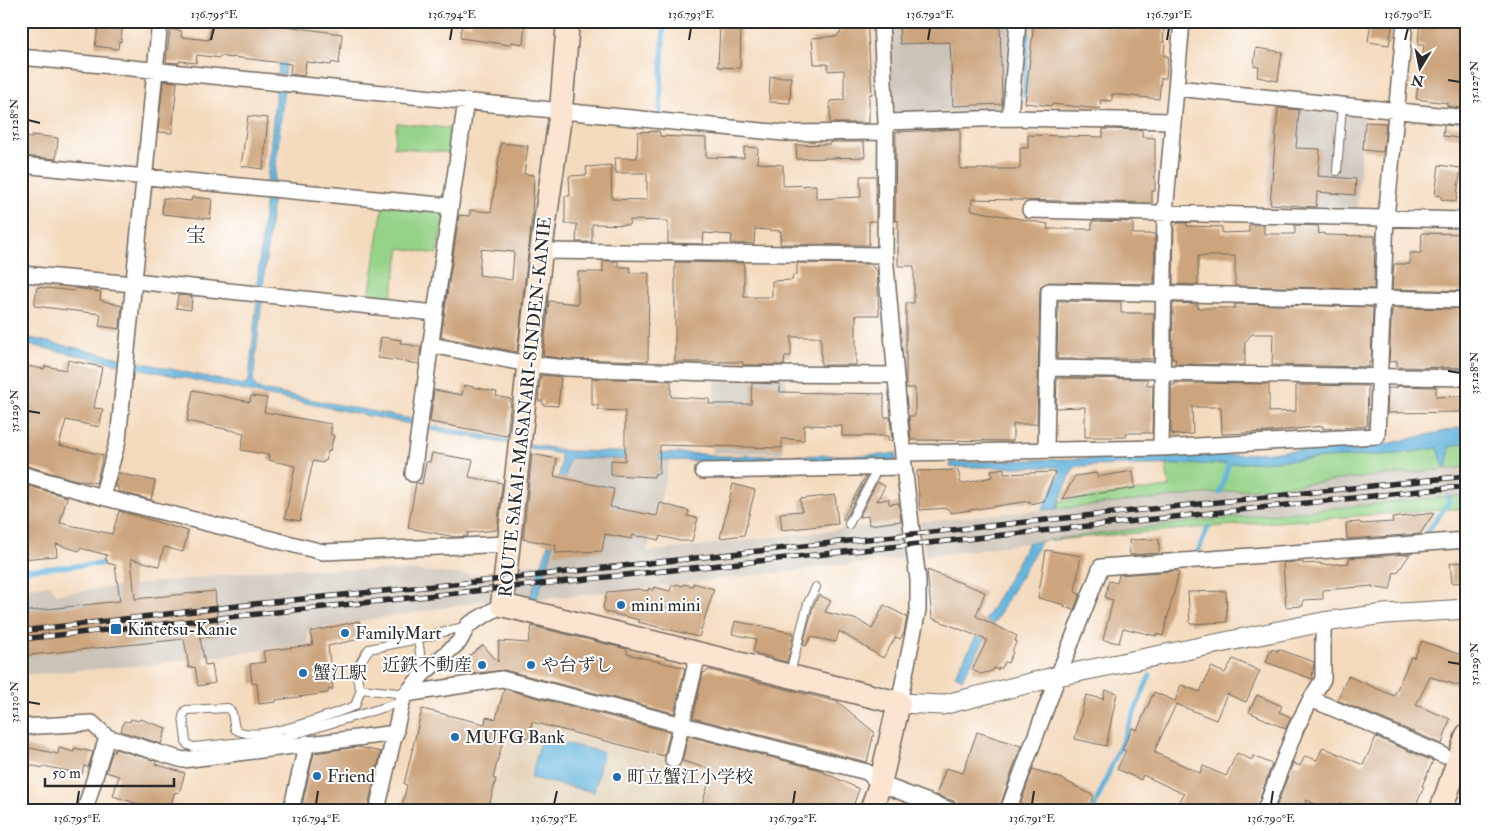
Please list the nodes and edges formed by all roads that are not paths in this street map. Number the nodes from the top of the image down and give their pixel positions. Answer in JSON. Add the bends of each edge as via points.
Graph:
{"nodes":[{"id":1,"x":160,"y":21,"type":"edge"},
{"id":2,"x":568,"y":21,"type":"edge"},
{"id":3,"x":881,"y":21,"type":"edge"},
{"id":4,"x":1018,"y":21,"type":"edge"},
{"id":5,"x":1182,"y":21,"type":"edge"},
{"id":6,"x":1406,"y":21,"type":"edge"},
{"id":7,"x":21,"y":58,"type":"edge"},
{"id":8,"x":156,"y":72,"type":"junction"},
{"id":9,"x":1176,"y":88,"type":"junction"},
{"id":10,"x":466,"y":101,"type":"junction"},
{"id":11,"x":1342,"y":105,"type":"junction"},
{"id":12,"x":560,"y":110,"type":"junction"},
{"id":13,"x":1397,"y":111,"type":"junction"},
{"id":14,"x":1010,"y":118,"type":"junction"},
{"id":15,"x":1467,"y":118,"type":"edge"},
{"id":16,"x":1173,"y":121,"type":"junction"},
{"id":17,"x":886,"y":127,"type":"junction"},
{"id":18,"x":21,"y":165,"type":"edge"},
{"id":19,"x":1337,"y":170,"type":"dead end"},
{"id":20,"x":145,"y":177,"type":"junction"},
{"id":21,"x":450,"y":206,"type":"junction"},
{"id":22,"x":1030,"y":210,"type":"dead end"},
{"id":23,"x":1165,"y":213,"type":"junction"},
{"id":24,"x":1386,"y":218,"type":"junction"},
{"id":25,"x":1467,"y":220,"type":"edge"},
{"id":26,"x":541,"y":251,"type":"junction"},
{"id":27,"x":885,"y":254,"type":"junction"},
{"id":28,"x":21,"y":278,"type":"edge"},
{"id":29,"x":135,"y":283,"type":"junction"},
{"id":30,"x":1164,"y":293,"type":"junction"},
{"id":31,"x":1382,"y":298,"type":"junction"},
{"id":32,"x":1467,"y":300,"type":"edge"},
{"id":33,"x":435,"y":313,"type":"junction"},
{"id":34,"x":431,"y":345,"type":"junction"},
{"id":35,"x":528,"y":364,"type":"junction"},
{"id":36,"x":1048,"y":368,"type":"junction"},
{"id":37,"x":1162,"y":371,"type":"junction"},
{"id":38,"x":896,"y":375,"type":"junction"},
{"id":39,"x":1379,"y":376,"type":"junction"},
{"id":40,"x":1467,"y":378,"type":"edge"},
{"id":41,"x":1160,"y":448,"type":"junction"},
{"id":42,"x":1046,"y":450,"type":"junction"},
{"id":43,"x":903,"y":460,"type":"junction"},
{"id":44,"x":878,"y":467,"type":"junction"},
{"id":45,"x":703,"y":471,"type":"dead end"},
{"id":46,"x":21,"y":474,"type":"edge"},
{"id":47,"x":413,"y":474,"type":"dead end"},
{"id":48,"x":102,"y":497,"type":"junction"},
{"id":49,"x":849,"y":524,"type":"dead end"},
{"id":50,"x":1467,"y":540,"type":"edge"},
{"id":51,"x":508,"y":544,"type":"junction"},
{"id":52,"x":816,"y":588,"type":"dead end"},
{"id":53,"x":502,"y":605,"type":"junction"},
{"id":54,"x":1467,"y":609,"type":"edge"},
{"id":55,"x":1323,"y":622,"type":"junction"},
{"id":56,"x":468,"y":625,"type":"junction"},
{"id":57,"x":418,"y":639,"type":"junction"},
{"id":58,"x":698,"y":654,"type":"junction"},
{"id":59,"x":423,"y":674,"type":"junction"},
{"id":60,"x":789,"y":676,"type":"junction"},
{"id":61,"x":1058,"y":676,"type":"junction"},
{"id":62,"x":361,"y":689,"type":"junction"},
{"id":63,"x":404,"y":698,"type":"junction"},
{"id":64,"x":1311,"y":699,"type":"junction"},
{"id":65,"x":900,"y":703,"type":"junction"},
{"id":66,"x":682,"y":725,"type":"junction"},
{"id":67,"x":21,"y":727,"type":"edge"},
{"id":68,"x":396,"y":733,"type":"junction"},
{"id":69,"x":1467,"y":735,"type":"edge"},
{"id":70,"x":107,"y":737,"type":"junction"},
{"id":71,"x":307,"y":743,"type":"junction"},
{"id":72,"x":1443,"y":755,"type":"dead end"},
{"id":73,"x":673,"y":760,"type":"dead end"},
{"id":74,"x":880,"y":784,"type":"junction"},
{"id":75,"x":85,"y":810,"type":"edge"},
{"id":76,"x":291,"y":810,"type":"edge"},
{"id":77,"x":377,"y":810,"type":"edge"},
{"id":78,"x":871,"y":810,"type":"edge"},
{"id":79,"x":950,"y":810,"type":"edge"},
{"id":80,"x":1008,"y":810,"type":"edge"},
{"id":81,"x":1265,"y":810,"type":"edge"},
{"id":82,"x":1441,"y":810,"type":"edge"}],
"edges":[{"from":1,"to":8,"type":"street"},
{"from":2,"to":12,"type":"main road","name":"ROUTE SAKAI-MASANARI-SINDEN-KANIE"},
{"from":3,"to":17,"type":"street"},
{"from":4,"to":14,"type":"street"},
{"from":5,"to":9,"type":"street"},
{"from":6,"to":13,"type":"street"},
{"from":7,"to":8,"type":"street"},
{"from":8,"to":10,"type":"street"},
{"from":8,"to":20,"type":"street"},
{"from":9,"to":11,"type":"street"},
{"from":9,"to":16,"type":"street"},
{"from":10,"to":12,"type":"street"},
{"from":10,"to":21,"type":"street"},
{"from":11,"to":13,"type":"street"},
{"from":11,"to":19,"type":"lane"},
{"from":12,"to":17,"type":"street","via":[[783,133]]},
{"from":12,"to":26,"type":"main road","name":"ROUTE SAKAI-MASANARI-SINDEN-KANIE"},
{"from":13,"to":15,"type":"street"},
{"from":13,"to":24,"type":"street"},
{"from":14,"to":16,"type":"street"},
{"from":14,"to":17,"type":"street"},
{"from":16,"to":23,"type":"street"},
{"from":17,"to":27,"type":"street"},
{"from":18,"to":20,"type":"street"},
{"from":20,"to":21,"type":"street"},
{"from":20,"to":29,"type":"street"},
{"from":21,"to":33,"type":"street"},
{"from":22,"to":23,"type":"street"},
{"from":23,"to":24,"type":"street"},
{"from":23,"to":30,"type":"street"},
{"from":24,"to":25,"type":"street"},
{"from":24,"to":31,"type":"street"},
{"from":26,"to":27,"type":"street"},
{"from":26,"to":35,"type":"main road","name":"ROUTE SAKAI-MASANARI-SINDEN-KANIE"},
{"from":27,"to":38,"type":"street"},
{"from":28,"to":29,"type":"street","via":[[22,274]]},
{"from":29,"to":33,"type":"street"},
{"from":29,"to":48,"type":"street","via":[[118,440]]},
{"from":30,"to":31,"type":"street"},
{"from":30,"to":36,"type":"street","via":[[1050,291]]},
{"from":30,"to":37,"type":"street"},
{"from":31,"to":32,"type":"street"},
{"from":31,"to":39,"type":"street"},
{"from":33,"to":34,"type":"street"},
{"from":34,"to":35,"type":"street"},
{"from":34,"to":47,"type":"street"},
{"from":35,"to":38,"type":"street","via":[[740,374]]},
{"from":35,"to":51,"type":"main road","name":"ROUTE SAKAI-MASANARI-SINDEN-KANIE"},
{"from":36,"to":37,"type":"street"},
{"from":36,"to":42,"type":"street"},
{"from":37,"to":39,"type":"street"},
{"from":37,"to":41,"type":"street"},
{"from":38,"to":43,"type":"street"},
{"from":39,"to":40,"type":"street"},
{"from":39,"to":41,"type":"street","via":[[1377,436]]},
{"from":41,"to":42,"type":"street"},
{"from":42,"to":43,"type":"street"},
{"from":43,"to":44,"type":"street"},
{"from":43,"to":65,"type":"street","via":[[916,558],[918,610]]},
{"from":44,"to":45,"type":"street"},
{"from":44,"to":49,"type":"lane"},
{"from":46,"to":48,"type":"street"},
{"from":48,"to":51,"type":"street","via":[[323,552]]},
{"from":50,"to":61,"type":"street","via":[[1101,567]]},
{"from":51,"to":53,"type":"main road","name":"ROUTE SAKAI-MASANARI-SINDEN-KANIE"},
{"from":52,"to":60,"type":"lane","via":[[808,603]]},
{"from":53,"to":56,"type":"street"},
{"from":53,"to":58,"type":"main road","name":"ROUTE SAKAI-MASANARI-SINDEN-KANIE"},
{"from":54,"to":55,"type":"street"},
{"from":55,"to":61,"type":"street"},
{"from":55,"to":64,"type":"street","via":[[1324,680]]},
{"from":56,"to":57,"type":"lane"},
{"from":56,"to":59,"type":"street","via":[[459,642]]},
{"from":57,"to":59,"type":"lane"},
{"from":57,"to":62,"type":"lane","via":[[369,649],[356,673]]},
{"from":58,"to":60,"type":"main road","name":"ROUTE SAKAI-MASANARI-SINDEN-KANIE"},
{"from":58,"to":66,"type":"street"},
{"from":59,"to":63,"type":"street"},
{"from":60,"to":65,"type":"main road","name":"ROUTE SAKAI-MASANARI-SINDEN-KANIE"},
{"from":61,"to":65,"type":"street","via":[[942,705]]},
{"from":61,"to":80,"type":"street"},
{"from":62,"to":63,"type":"lane"},
{"from":62,"to":63,"type":"lane","via":[[355,706],[284,730],[247,734],[235,729],[228,708],[186,710],[183,716],[186,741],[194,746],[282,738]]},
{"from":63,"to":66,"type":"street","via":[[502,679]]},
{"from":63,"to":68,"type":"street"},
{"from":64,"to":72,"type":"street"},
{"from":64,"to":81,"type":"street","via":[[1296,728]]},
{"from":65,"to":74,"type":"main road"},
{"from":66,"to":73,"type":"street"},
{"from":66,"to":74,"type":"street","via":[[867,772]]},
{"from":67,"to":70,"type":"street","via":[[92,723]]},
{"from":68,"to":71,"type":"street"},
{"from":68,"to":77,"type":"street"},
{"from":69,"to":82,"type":"main road"},
{"from":70,"to":71,"type":"street","via":[[183,760]]},
{"from":70,"to":75,"type":"street"},
{"from":71,"to":76,"type":"street"},
{"from":74,"to":78,"type":"main road"},
{"from":74,"to":79,"type":"street"}]}
